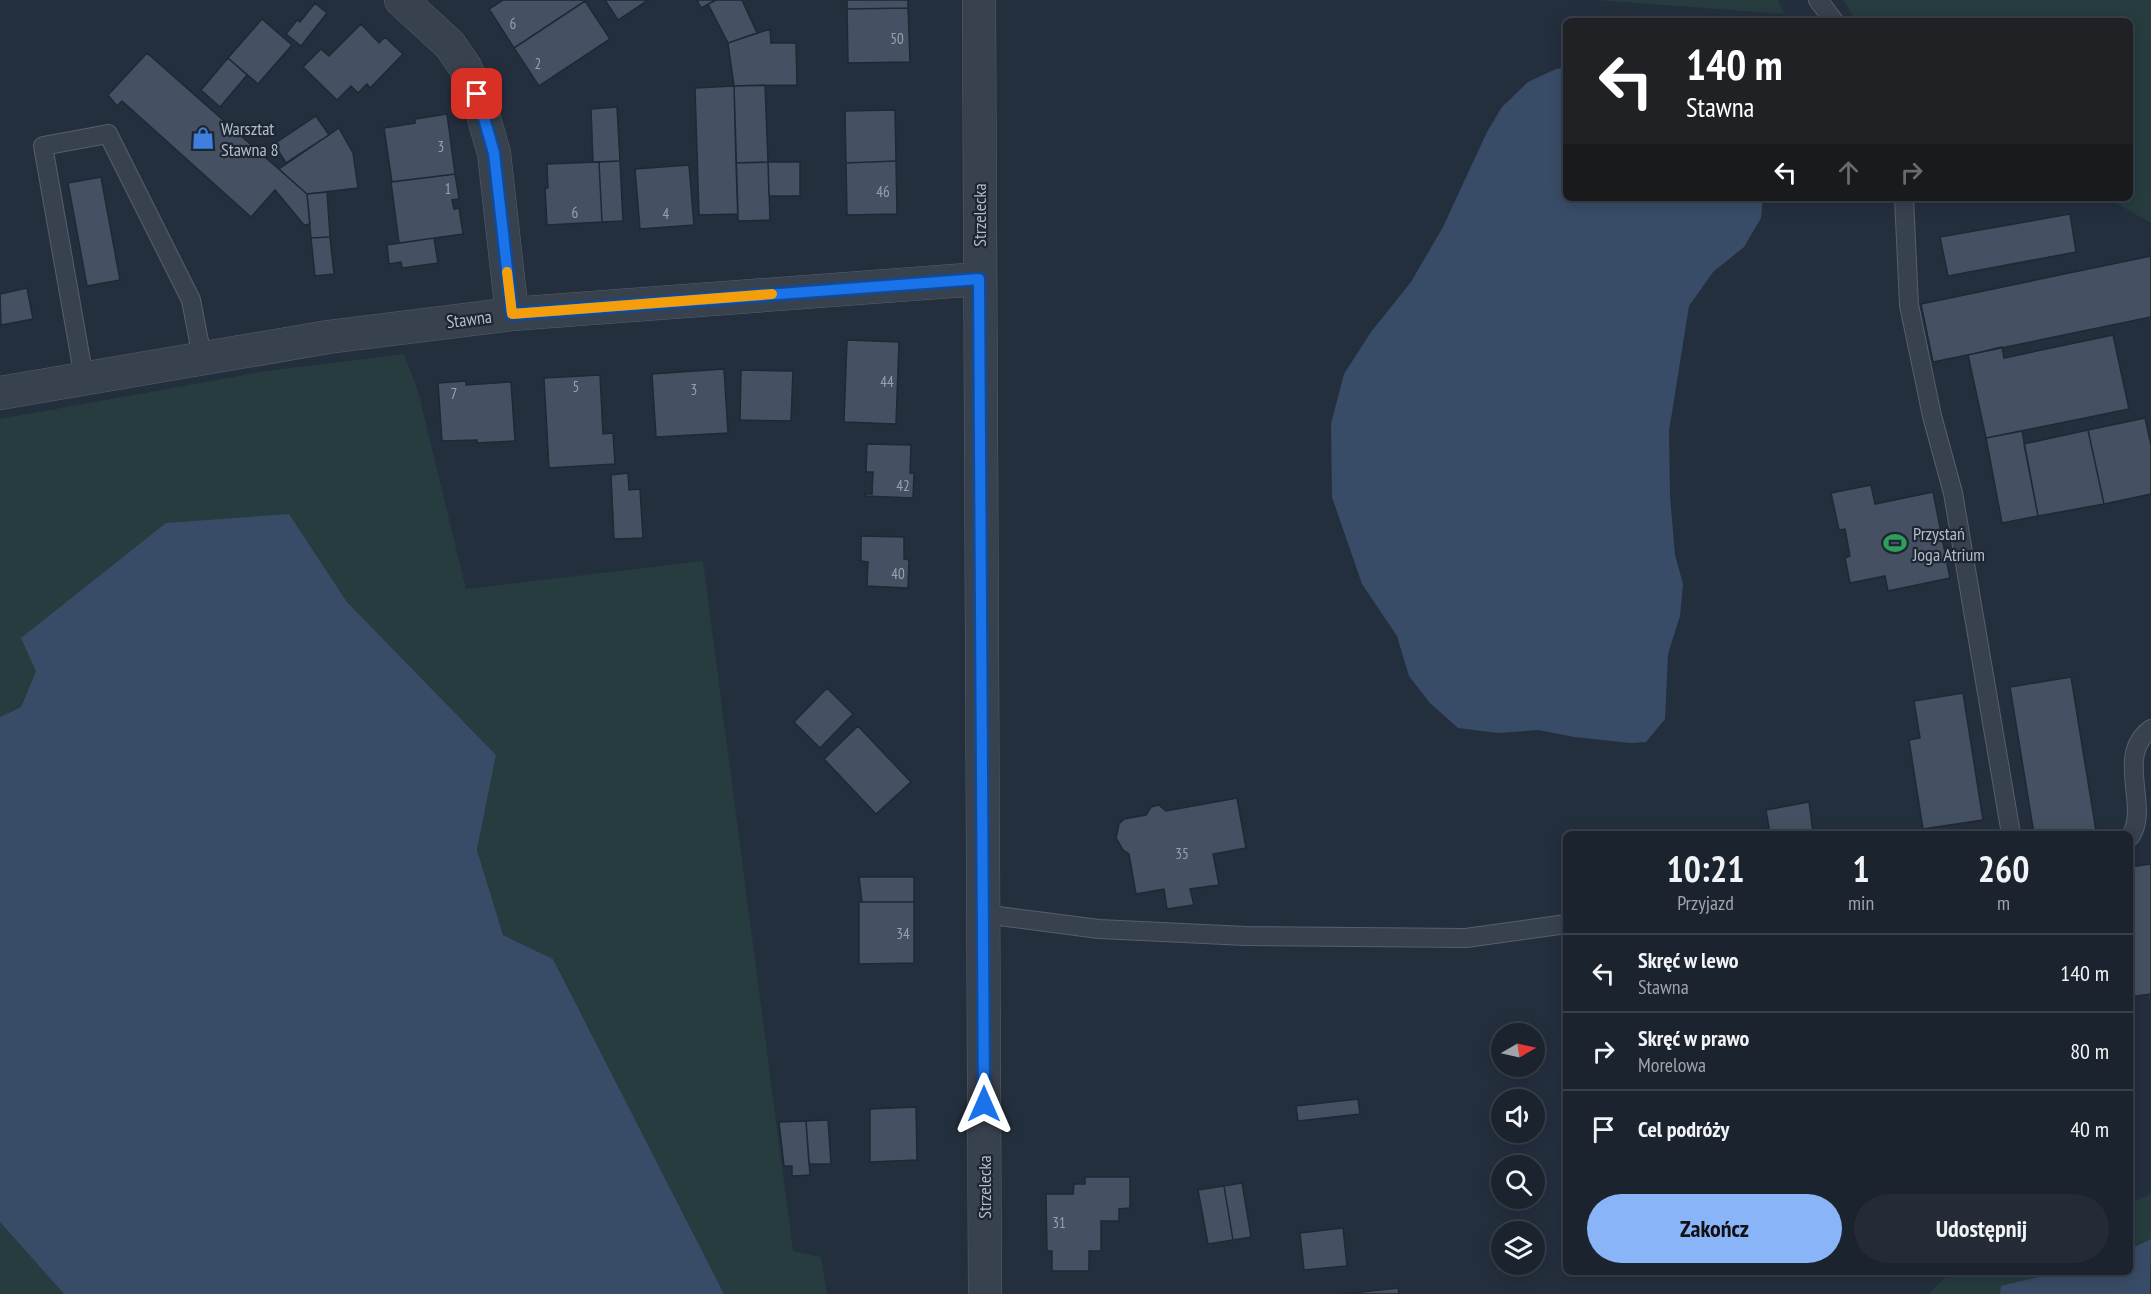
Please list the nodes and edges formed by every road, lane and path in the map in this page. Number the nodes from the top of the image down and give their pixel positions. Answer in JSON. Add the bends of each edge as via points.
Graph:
{"nodes":[{"id":1,"x":401,"y":0,"type":"edge"},
{"id":2,"x":979,"y":0,"type":"edge"},
{"id":3,"x":1818,"y":0,"type":"edge"},
{"id":4,"x":1832,"y":18,"type":"edge"},
{"id":5,"x":1904,"y":201,"type":"edge"},
{"id":6,"x":979,"y":279,"type":"junction"},
{"id":7,"x":512,"y":314,"type":"junction"},
{"id":8,"x":202,"y":357,"type":"junction"},
{"id":9,"x":84,"y":378,"type":"junction"},
{"id":10,"x":0,"y":393,"type":"edge"},
{"id":11,"x":2151,"y":729,"type":"edge"},
{"id":12,"x":2010,"y":831,"type":"edge"},
{"id":13,"x":2133,"y":834,"type":"edge"},
{"id":14,"x":983,"y":914,"type":"junction"},
{"id":15,"x":1563,"y":924,"type":"edge"},
{"id":16,"x":985,"y":1294,"type":"edge"}],
"edges":[{"from":1,"to":7,"type":"street","via":[[450,45],[477,94],[494,153]]},
{"from":2,"to":6,"type":"street","name":"Strzelecka"},
{"from":3,"to":4,"type":"lane"},
{"from":5,"to":12,"type":"lane","via":[[1909,305],[1953,493]]},
{"from":6,"to":7,"type":"street","name":"Stawna"},
{"from":6,"to":14,"type":"street","name":"Strzelecka"},
{"from":7,"to":8,"type":"street","name":"Stawna"},
{"from":8,"to":9,"type":"street","name":"Stawna"},
{"from":8,"to":9,"type":"lane","via":[[191,300],[108,134],[43,146]]},
{"from":9,"to":10,"type":"street","name":"Stawna"},
{"from":11,"to":13,"type":"lane","via":[[2136,751],[2144,815]]},
{"from":14,"to":15,"type":"lane","via":[[1099,929],[1246,936],[1467,938]]},
{"from":14,"to":16,"type":"street","name":"Strzelecka"}]}
